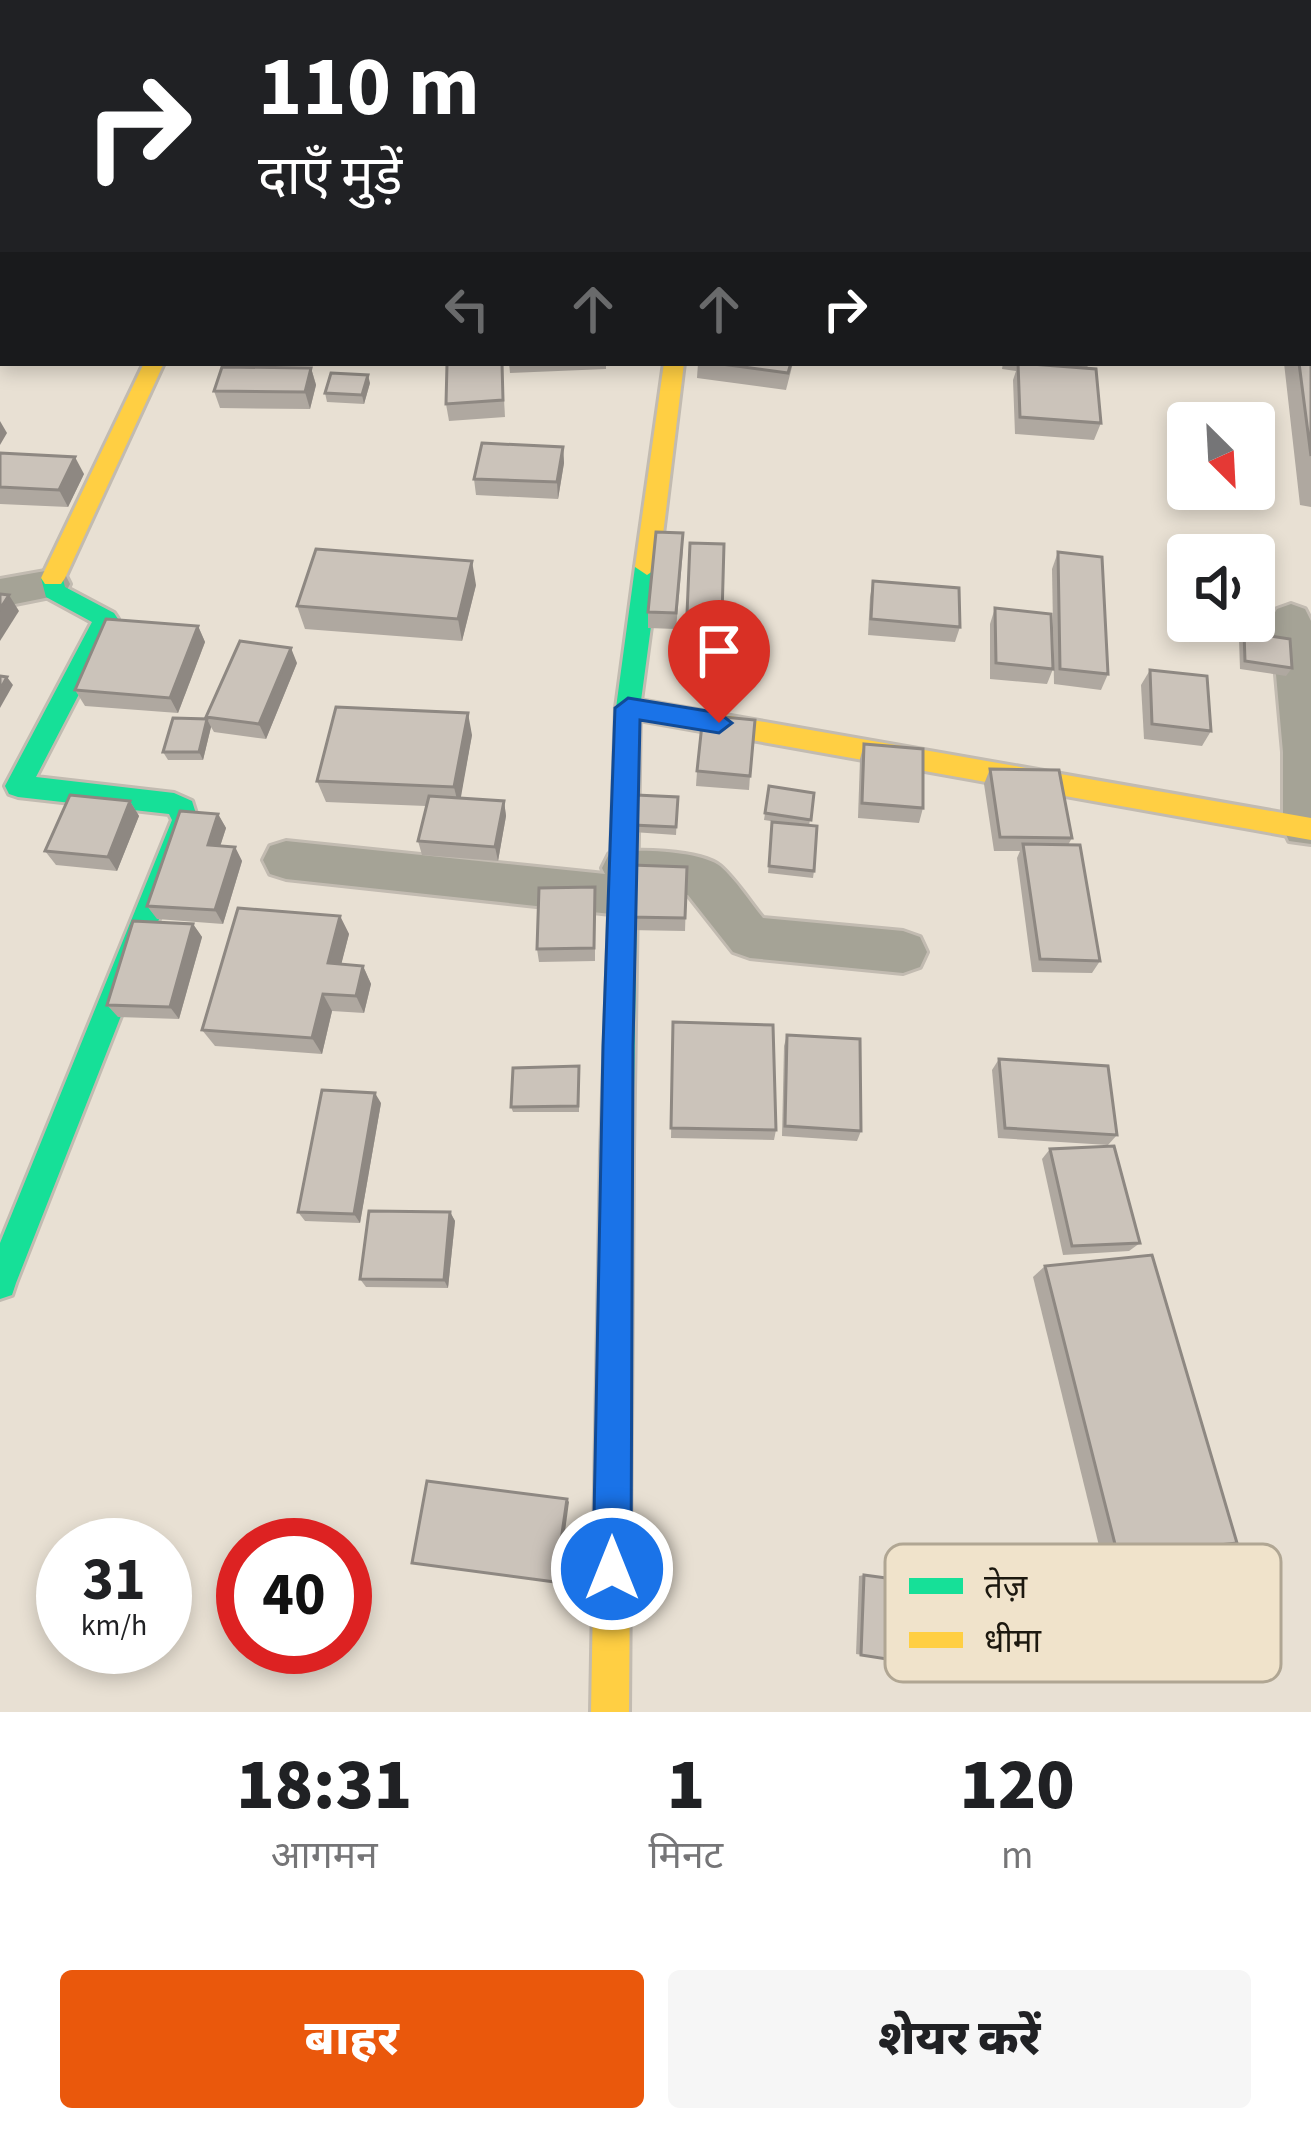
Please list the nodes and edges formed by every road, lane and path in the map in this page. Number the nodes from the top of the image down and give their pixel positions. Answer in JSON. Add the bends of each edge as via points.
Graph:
{"nodes":[{"id":1,"x":153,"y":366,"type":"edge"},
{"id":2,"x":674,"y":366,"type":"edge"},
{"id":3,"x":51,"y":584,"type":"junction"},
{"id":4,"x":0,"y":593,"type":"edge"},
{"id":5,"x":1292,"y":619,"type":"dead end"},
{"id":6,"x":628,"y":708,"type":"junction"},
{"id":7,"x":1308,"y":828,"type":"edge"},
{"id":8,"x":286,"y":860,"type":"dead end"},
{"id":9,"x":621,"y":881,"type":"junction"},
{"id":10,"x":903,"y":952,"type":"dead end"},
{"id":11,"x":0,"y":1283,"type":"edge"},
{"id":12,"x":610,"y":1712,"type":"edge"}],
"edges":[{"from":1,"to":3,"type":"street"},
{"from":2,"to":6,"type":"street"},
{"from":3,"to":4,"type":"street"},
{"from":3,"to":11,"type":"street","via":[[106,619],[18,786],[174,803],[185,820]]},
{"from":5,"to":7,"type":"street"},
{"from":6,"to":7,"type":"street"},
{"from":6,"to":9,"type":"street"},
{"from":8,"to":9,"type":"street"},
{"from":9,"to":10,"type":"street","via":[[701,877],[751,937]]},
{"from":9,"to":12,"type":"street"}]}
